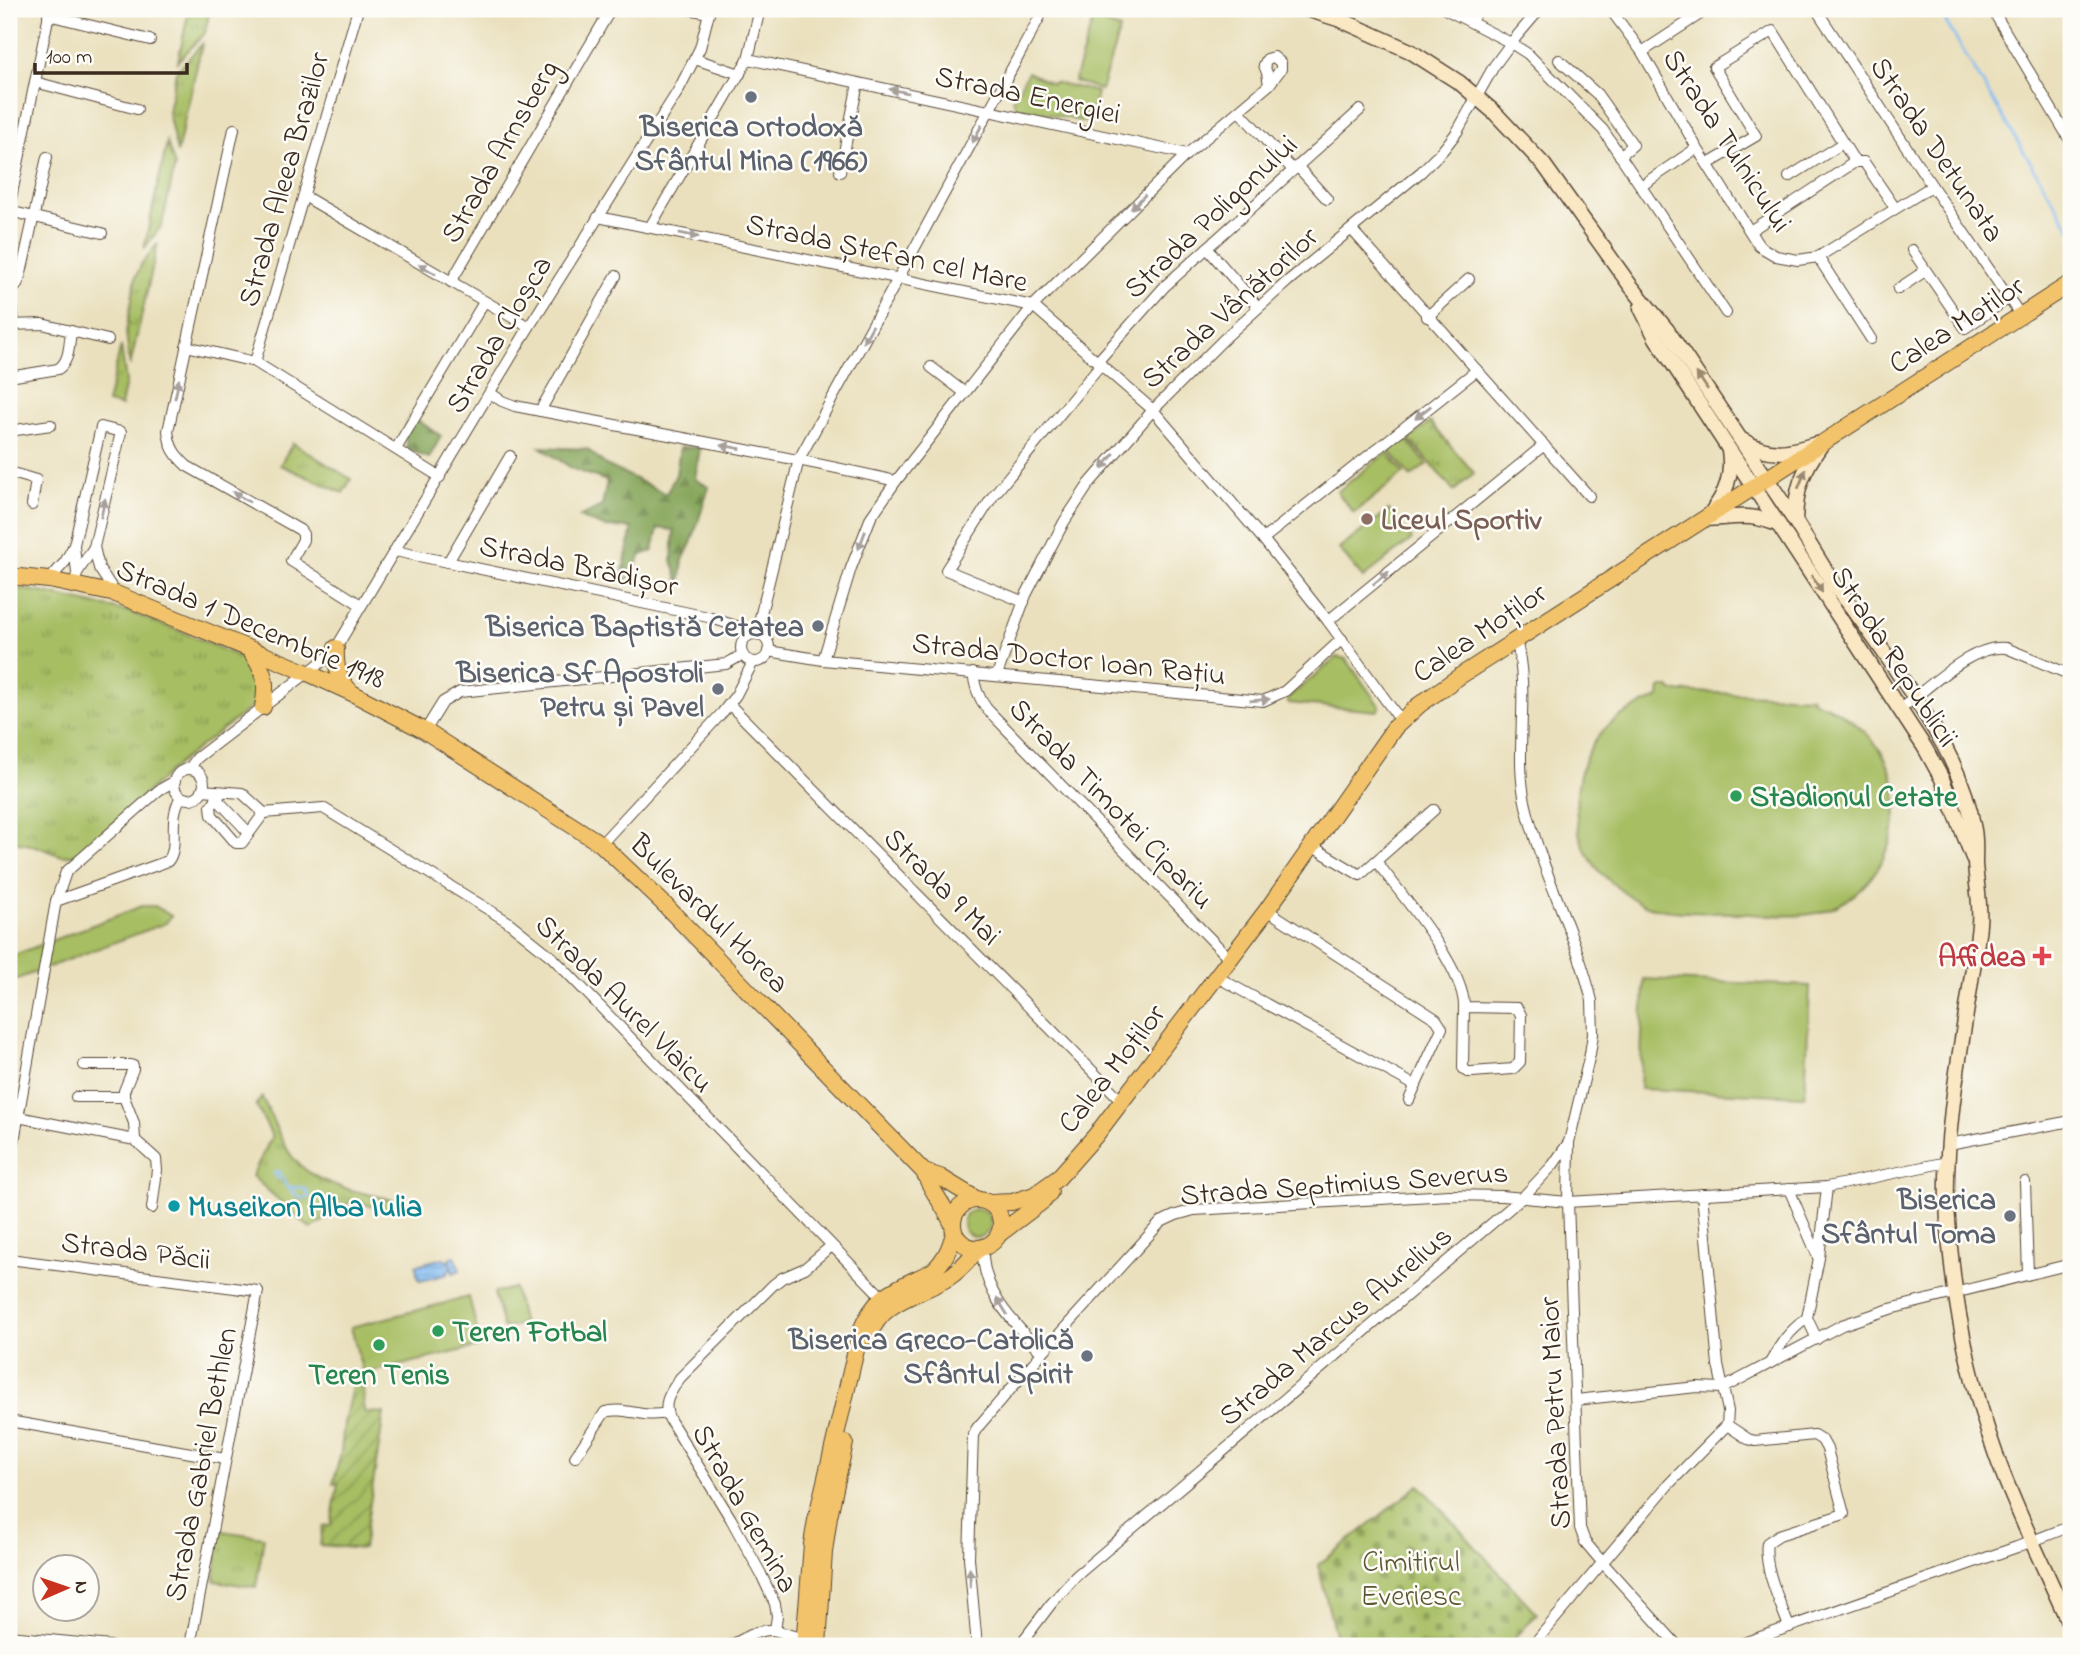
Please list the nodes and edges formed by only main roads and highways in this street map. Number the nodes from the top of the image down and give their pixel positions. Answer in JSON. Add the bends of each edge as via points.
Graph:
{"nodes":[{"id":1,"x":1306,"y":9,"type":"edge"},
{"id":2,"x":2071,"y":283,"type":"edge"},
{"id":3,"x":1734,"y":442,"type":"junction"},
{"id":4,"x":1824,"y":442,"type":"junction"},
{"id":5,"x":1760,"y":483,"type":"junction"},
{"id":6,"x":1705,"y":519,"type":"junction"},
{"id":7,"x":1788,"y":524,"type":"junction"},
{"id":8,"x":9,"y":576,"type":"edge"},
{"id":9,"x":336,"y":648,"type":"road end"},
{"id":10,"x":250,"y":650,"type":"junction"},
{"id":11,"x":352,"y":693,"type":"junction"},
{"id":12,"x":263,"y":707,"type":"road end"},
{"id":13,"x":425,"y":730,"type":"joint"},
{"id":14,"x":1975,"y":863,"type":"junction"},
{"id":15,"x":924,"y":1172,"type":"junction"},
{"id":16,"x":1058,"y":1178,"type":"junction"},
{"id":17,"x":983,"y":1201,"type":"junction"},
{"id":18,"x":953,"y":1229,"type":"junction"},
{"id":19,"x":999,"y":1234,"type":"junction"},
{"id":20,"x":981,"y":1248,"type":"junction"},
{"id":21,"x":887,"y":1302,"type":"junction"},
{"id":22,"x":2071,"y":1628,"type":"edge"},
{"id":23,"x":809,"y":1644,"type":"edge"}],
"edges":[{"from":1,"to":3,"type":"main road","via":[[1410,51],[1478,97],[1544,164],[1630,285],[1656,338]]},
{"from":2,"to":4,"type":"main road","name":"Calea Moților"},
{"from":3,"to":4,"type":"main road","via":[[1769,453]]},
{"from":3,"to":5,"type":"main road"},
{"from":3,"to":6,"type":"main road","via":[[1727,488]]},
{"from":4,"to":5,"type":"main road","name":"Calea Moților"},
{"from":7,"to":4,"type":"main road","one_way":true,"via":[[1802,475]]},
{"from":5,"to":6,"type":"main road","name":"Calea Moților"},
{"from":5,"to":7,"type":"main road"},
{"from":6,"to":7,"type":"main road","via":[[1745,516]]},
{"from":6,"to":16,"type":"main road","name":"Calea Moților","via":[[1439,690],[1401,721],[1217,977]]},
{"from":7,"to":14,"type":"main road","name":"Strada Republicii","one_way":true,"via":[[1852,639],[1925,748]]},
{"from":7,"to":14,"type":"main road","name":"Strada Republicii","via":[[1858,613],[1952,760],[1975,832]]},
{"from":8,"to":10,"type":"main road","name":"Strada 1 Decembrie 1918","via":[[76,578]]},
{"from":9,"to":11,"type":"main road","via":[[337,672]]},
{"from":10,"to":11,"type":"main road","name":"Strada 1 Decembrie 1918"},
{"from":10,"to":12,"type":"main road","via":[[265,678]]},
{"from":11,"to":13,"type":"main road","name":"Strada 1 Decembrie 1918"},
{"from":13,"to":15,"type":"main road","name":"Bulevardul Horea","via":[[600,844]]},
{"from":14,"to":22,"type":"main road","name":"Strada Republicii","via":[[1979,922],[1947,1162],[1955,1292],[1966,1357],[1985,1423],[2017,1509]]},
{"from":15,"to":17,"type":"main road"},
{"from":15,"to":18,"type":"main road"},
{"from":16,"to":17,"type":"main road","name":"Calea Moților","via":[[1024,1199]]},
{"from":16,"to":19,"type":"main road","name":"Calea Moților","via":[[1044,1199]]},
{"from":17,"to":18,"type":"main road","name":"Calea Moților","via":[[962,1205],[953,1218]]},
{"from":17,"to":19,"type":"main road","via":[[1000,1215]]},
{"from":18,"to":20,"type":"main road","via":[[964,1245]]},
{"from":18,"to":21,"type":"main road","name":"Calea Moților","via":[[940,1265]]},
{"from":19,"to":20,"type":"main road","name":"Calea Moților"},
{"from":20,"to":21,"type":"main road","name":"Calea Moților","via":[[948,1278]]},
{"from":21,"to":23,"type":"main road","name":"Calea Moților","via":[[868,1312],[860,1333],[828,1465],[812,1544]]}]}
